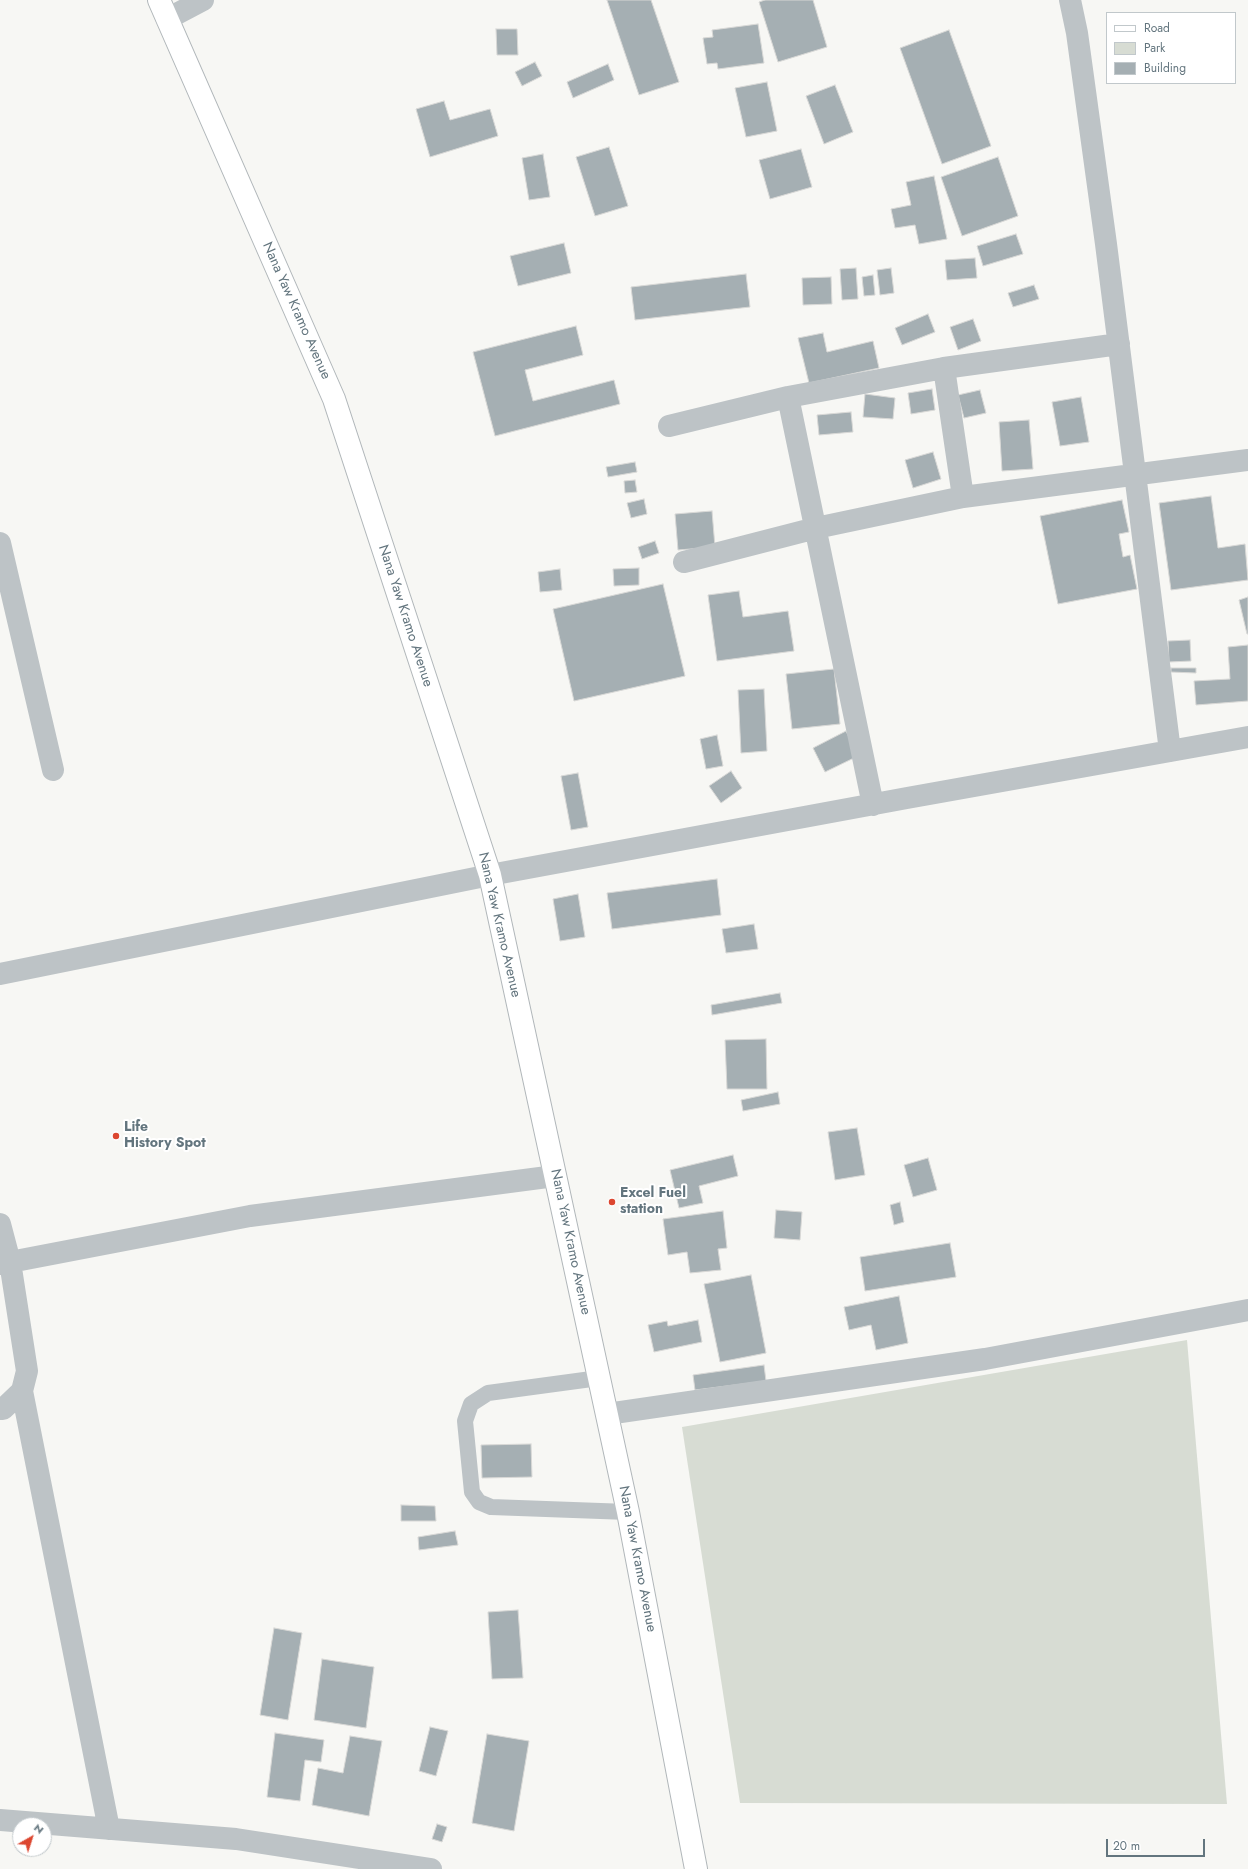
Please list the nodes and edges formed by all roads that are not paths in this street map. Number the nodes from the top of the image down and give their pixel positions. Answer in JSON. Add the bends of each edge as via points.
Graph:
{"nodes":[{"id":1,"x":203,"y":0,"type":"edge"},
{"id":2,"x":1070,"y":0,"type":"edge"},
{"id":3,"x":163,"y":9,"type":"edge"},
{"id":4,"x":1119,"y":344,"type":"junction"},
{"id":5,"x":944,"y":368,"type":"junction"},
{"id":6,"x":788,"y":397,"type":"junction"},
{"id":7,"x":669,"y":426,"type":"dead end"},
{"id":8,"x":1248,"y":460,"type":"edge"},
{"id":9,"x":1135,"y":475,"type":"junction"},
{"id":10,"x":963,"y":497,"type":"junction"},
{"id":11,"x":816,"y":528,"type":"junction"},
{"id":12,"x":0,"y":543,"type":"edge"},
{"id":13,"x":684,"y":562,"type":"dead end"},
{"id":14,"x":1248,"y":737,"type":"edge"},
{"id":15,"x":1170,"y":751,"type":"junction"},
{"id":16,"x":53,"y":770,"type":"dead end"},
{"id":17,"x":873,"y":805,"type":"junction"},
{"id":18,"x":490,"y":875,"type":"junction"},
{"id":19,"x":0,"y":974,"type":"edge"},
{"id":20,"x":555,"y":1176,"type":"junction"},
{"id":21,"x":0,"y":1224,"type":"edge"},
{"id":22,"x":5,"y":1263,"type":"edge"},
{"id":23,"x":1248,"y":1310,"type":"edge"},
{"id":24,"x":599,"y":1378,"type":"junction"},
{"id":25,"x":22,"y":1391,"type":"junction"},
{"id":26,"x":0,"y":1409,"type":"edge"},
{"id":27,"x":607,"y":1414,"type":"junction"},
{"id":28,"x":628,"y":1512,"type":"junction"},
{"id":29,"x":0,"y":1820,"type":"edge"},
{"id":30,"x":109,"y":1829,"type":"junction"},
{"id":31,"x":431,"y":1869,"type":"edge"},
{"id":32,"x":696,"y":1869,"type":"edge"}],
"edges":[{"from":1,"to":3,"type":"street"},
{"from":2,"to":4,"type":"street","via":[[1078,33]]},
{"from":3,"to":18,"type":"main road","name":"Nana Yaw Kramo Avenue","via":[[334,399]]},
{"from":4,"to":5,"type":"street"},
{"from":4,"to":9,"type":"street"},
{"from":5,"to":6,"type":"street"},
{"from":5,"to":10,"type":"street"},
{"from":6,"to":7,"type":"street"},
{"from":6,"to":11,"type":"street"},
{"from":8,"to":9,"type":"street"},
{"from":9,"to":10,"type":"street"},
{"from":9,"to":15,"type":"street"},
{"from":10,"to":11,"type":"street"},
{"from":11,"to":13,"type":"street"},
{"from":11,"to":17,"type":"street"},
{"from":12,"to":16,"type":"street"},
{"from":14,"to":15,"type":"street"},
{"from":15,"to":17,"type":"street"},
{"from":17,"to":18,"type":"street"},
{"from":18,"to":19,"type":"street"},
{"from":18,"to":20,"type":"main road","name":"Nana Yaw Kramo Avenue"},
{"from":20,"to":22,"type":"street","via":[[250,1216]]},
{"from":20,"to":24,"type":"main road","name":"Nana Yaw Kramo Avenue"},
{"from":21,"to":22,"type":"street"},
{"from":22,"to":25,"type":"street","via":[[27,1371]]},
{"from":23,"to":27,"type":"street","via":[[985,1359]]},
{"from":24,"to":27,"type":"main road","name":"Nana Yaw Kramo Avenue"},
{"from":24,"to":28,"type":"lane","via":[[488,1393],[471,1404],[465,1421],[472,1492],[479,1502],[490,1507]]},
{"from":25,"to":26,"type":"street"},
{"from":25,"to":30,"type":"street"},
{"from":27,"to":28,"type":"main road","name":"Nana Yaw Kramo Avenue"},
{"from":28,"to":32,"type":"main road","name":"Nana Yaw Kramo Avenue"},
{"from":29,"to":30,"type":"street"},
{"from":30,"to":31,"type":"street","via":[[236,1839]]}]}
